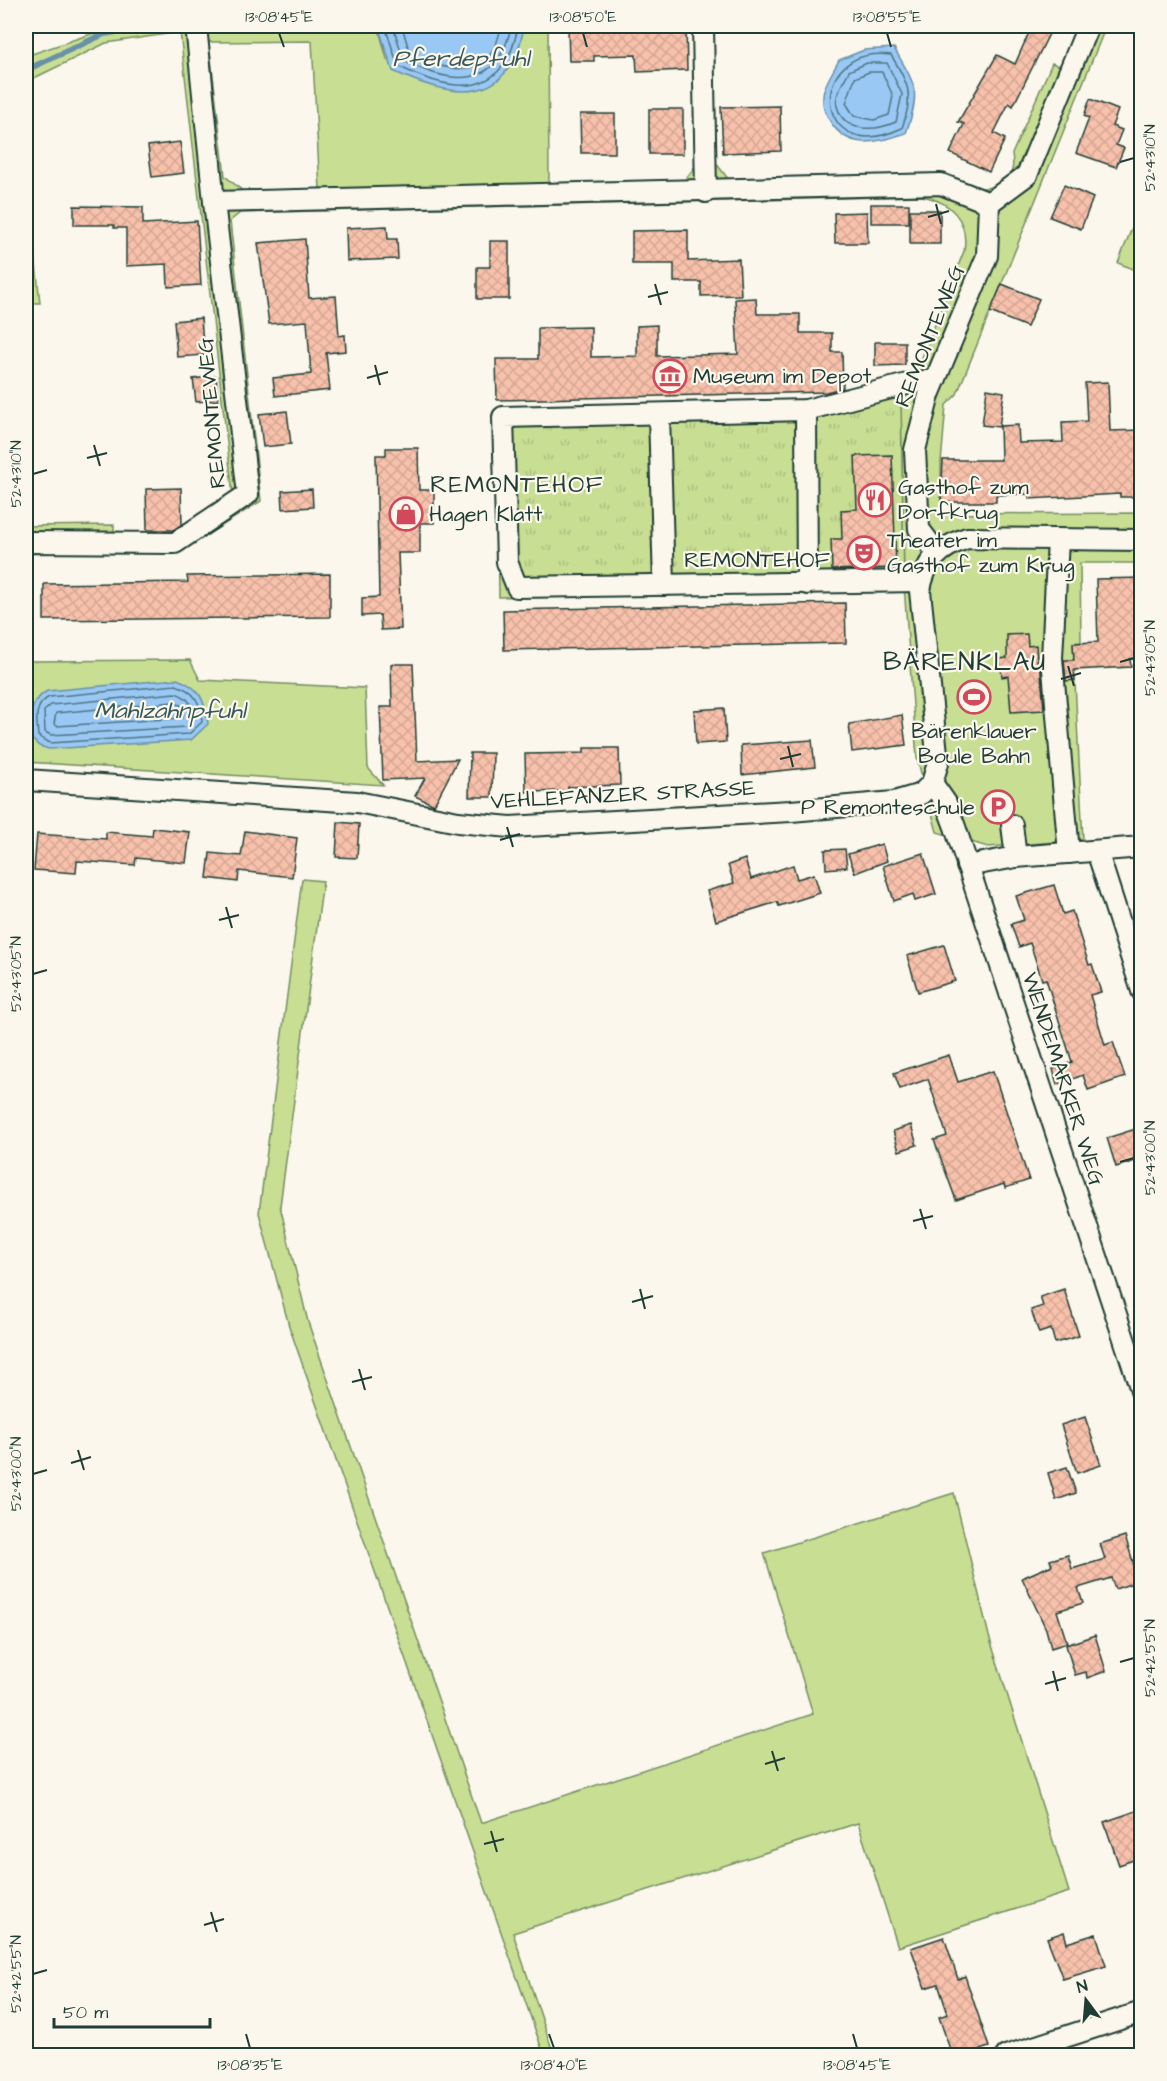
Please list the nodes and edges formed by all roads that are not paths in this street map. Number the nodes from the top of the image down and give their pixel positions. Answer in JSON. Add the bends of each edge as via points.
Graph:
{"nodes":[{"id":1,"x":196,"y":26,"type":"edge"},
{"id":2,"x":703,"y":26,"type":"edge"},
{"id":3,"x":1088,"y":26,"type":"edge"},
{"id":4,"x":706,"y":192,"type":"junction"},
{"id":5,"x":214,"y":202,"type":"junction"},
{"id":6,"x":989,"y":202,"type":"junction"},
{"id":7,"x":935,"y":380,"type":"junction"},
{"id":8,"x":806,"y":410,"type":"junction"},
{"id":9,"x":659,"y":414,"type":"junction"},
{"id":10,"x":1058,"y":539,"type":"junction"},
{"id":11,"x":1142,"y":540,"type":"edge"},
{"id":12,"x":26,"y":542,"type":"edge"},
{"id":13,"x":937,"y":553,"type":"junction"},
{"id":14,"x":921,"y":581,"type":"junction"},
{"id":15,"x":807,"y":584,"type":"junction"},
{"id":16,"x":664,"y":585,"type":"junction"},
{"id":17,"x":26,"y":780,"type":"edge"},
{"id":18,"x":932,"y":783,"type":"junction"},
{"id":19,"x":1012,"y":825,"type":"dead end"},
{"id":20,"x":1142,"y":847,"type":"edge"},
{"id":21,"x":1097,"y":851,"type":"junction"},
{"id":22,"x":1069,"y":853,"type":"junction"},
{"id":23,"x":1017,"y":857,"type":"junction"},
{"id":24,"x":967,"y":866,"type":"junction"},
{"id":25,"x":1142,"y":991,"type":"edge"},
{"id":26,"x":1142,"y":1393,"type":"edge"},
{"id":27,"x":1142,"y":2012,"type":"edge"},
{"id":28,"x":1006,"y":2055,"type":"edge"}],
"edges":[{"from":1,"to":5,"type":"street","name":"REMONTEWEG"},
{"from":2,"to":4,"type":"street"},
{"from":3,"to":6,"type":"street","via":[[1027,175]]},
{"from":4,"to":5,"type":"street"},
{"from":4,"to":6,"type":"street","via":[[941,184]]},
{"from":5,"to":12,"type":"street","name":"REMONTEWEG","via":[[248,494],[175,543]]},
{"from":6,"to":7,"type":"street","name":"REMONTEWEG","via":[[987,256]]},
{"from":7,"to":8,"type":"street","name":"REMONTEHOF"},
{"from":7,"to":13,"type":"street","name":"REMONTEWEG","via":[[915,450],[919,530]]},
{"from":8,"to":9,"type":"street","name":"REMONTEHOF"},
{"from":8,"to":15,"type":"street"},
{"from":9,"to":16,"type":"street","name":"REMONTEHOF"},
{"from":9,"to":16,"type":"street","name":"REMONTEHOF","via":[[503,417],[506,540],[507,562],[517,586]]},
{"from":10,"to":11,"type":"street"},
{"from":10,"to":13,"type":"street","via":[[967,538]]},
{"from":10,"to":22,"type":"street","via":[[1052,658]]},
{"from":13,"to":14,"type":"street"},
{"from":14,"to":15,"type":"street","name":"REMONTEHOF"},
{"from":14,"to":18,"type":"street","via":[[938,763]]},
{"from":15,"to":16,"type":"street","name":"REMONTEHOF"},
{"from":17,"to":18,"type":"street","name":"VEHLEFANZER STRASSE","via":[[357,802],[458,822],[510,827],[894,802],[921,794]]},
{"from":18,"to":24,"type":"street","name":"WENDEMARKER WEG","via":[[946,803]]},
{"from":19,"to":23,"type":"street"},
{"from":20,"to":21,"type":"street"},
{"from":21,"to":22,"type":"street"},
{"from":21,"to":25,"type":"street"},
{"from":22,"to":23,"type":"street"},
{"from":23,"to":24,"type":"street"},
{"from":24,"to":26,"type":"street","name":"WENDEMARKER WEG"},
{"from":27,"to":28,"type":"street"}]}
